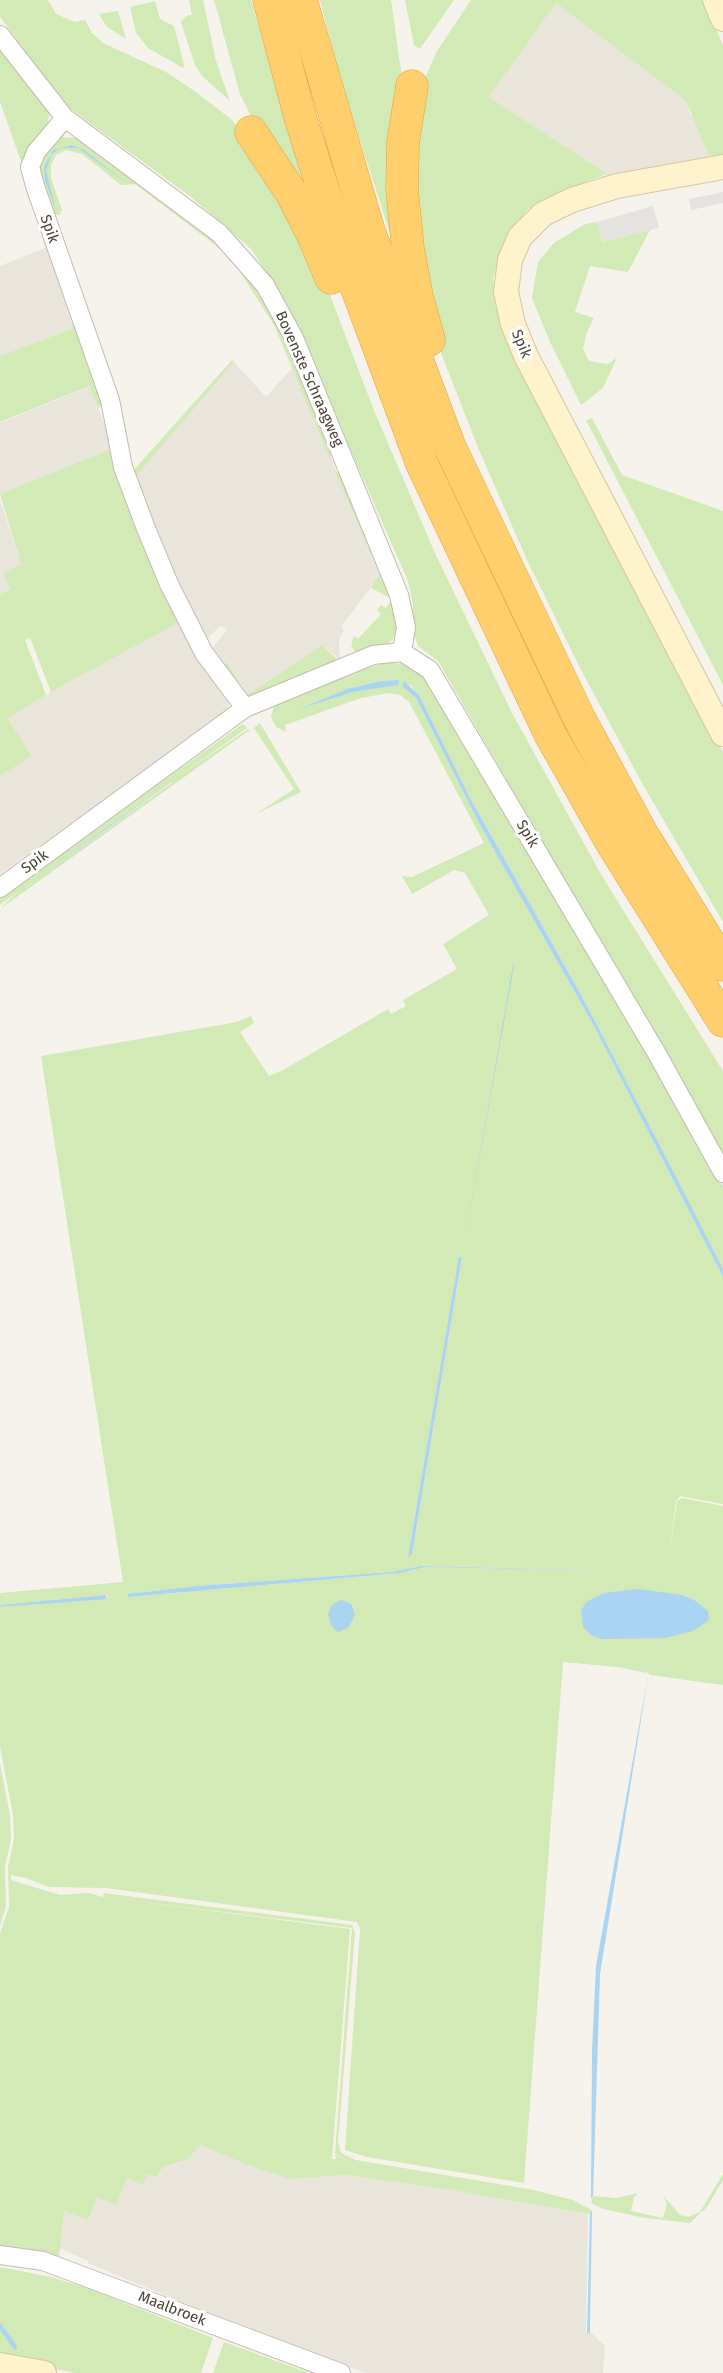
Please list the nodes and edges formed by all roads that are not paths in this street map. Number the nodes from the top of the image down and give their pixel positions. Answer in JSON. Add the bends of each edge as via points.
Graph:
{"nodes":[{"id":1,"x":269,"y":0,"type":"edge"},
{"id":2,"x":301,"y":0,"type":"edge"},
{"id":3,"x":715,"y":0,"type":"edge"},
{"id":4,"x":723,"y":20,"type":"edge"},
{"id":5,"x":0,"y":35,"type":"edge"},
{"id":6,"x":412,"y":87,"type":"dead end"},
{"id":7,"x":65,"y":118,"type":"junction"},
{"id":8,"x":251,"y":132,"type":"dead end"},
{"id":9,"x":723,"y":166,"type":"edge"},
{"id":10,"x":422,"y":464,"type":"junction"},
{"id":11,"x":476,"y":505,"type":"junction"},
{"id":12,"x":402,"y":652,"type":"junction"},
{"id":13,"x":244,"y":708,"type":"junction"},
{"id":14,"x":723,"y":734,"type":"edge"},
{"id":15,"x":0,"y":888,"type":"edge"},
{"id":16,"x":723,"y":965,"type":"edge"},
{"id":17,"x":723,"y":1021,"type":"edge"},
{"id":18,"x":723,"y":1173,"type":"edge"},
{"id":19,"x":0,"y":2255,"type":"edge"},
{"id":20,"x":0,"y":2365,"type":"edge"},
{"id":21,"x":43,"y":2373,"type":"edge"},
{"id":22,"x":341,"y":2373,"type":"edge"}],
"edges":[{"from":1,"to":10,"type":"highway","via":[[340,243]]},
{"from":2,"to":11,"type":"highway","via":[[369,231],[425,383]]},
{"from":3,"to":4,"type":"street"},
{"from":5,"to":7,"type":"street","name":"Bovenste Schraagweg"},
{"from":6,"to":11,"type":"highway","via":[[402,164],[408,249],[417,297],[454,410]]},
{"from":7,"to":12,"type":"street","name":"Bovenste Schraagweg","via":[[219,233],[265,285],[294,338],[399,595],[406,627]]},
{"from":7,"to":13,"type":"street","name":"Spik","via":[[36,152],[30,167],[38,195],[110,400],[123,467],[145,526],[204,653]]},
{"from":8,"to":10,"type":"highway","via":[[315,237],[394,426]]},
{"from":9,"to":14,"type":"street","name":"Spik","via":[[617,186],[543,214],[520,237],[510,260],[506,292],[526,356]]},
{"from":10,"to":17,"type":"highway","via":[[550,734],[613,845]]},
{"from":11,"to":16,"type":"highway","via":[[580,720],[641,832]]},
{"from":12,"to":13,"type":"street","name":"Spik","via":[[373,655]]},
{"from":12,"to":18,"type":"street","name":"Spik","via":[[430,670],[656,1052]]},
{"from":13,"to":15,"type":"street","name":"Spik"},
{"from":19,"to":22,"type":"street","name":"Maalbroek","via":[[43,2261]]},
{"from":20,"to":21,"type":"street"}]}
